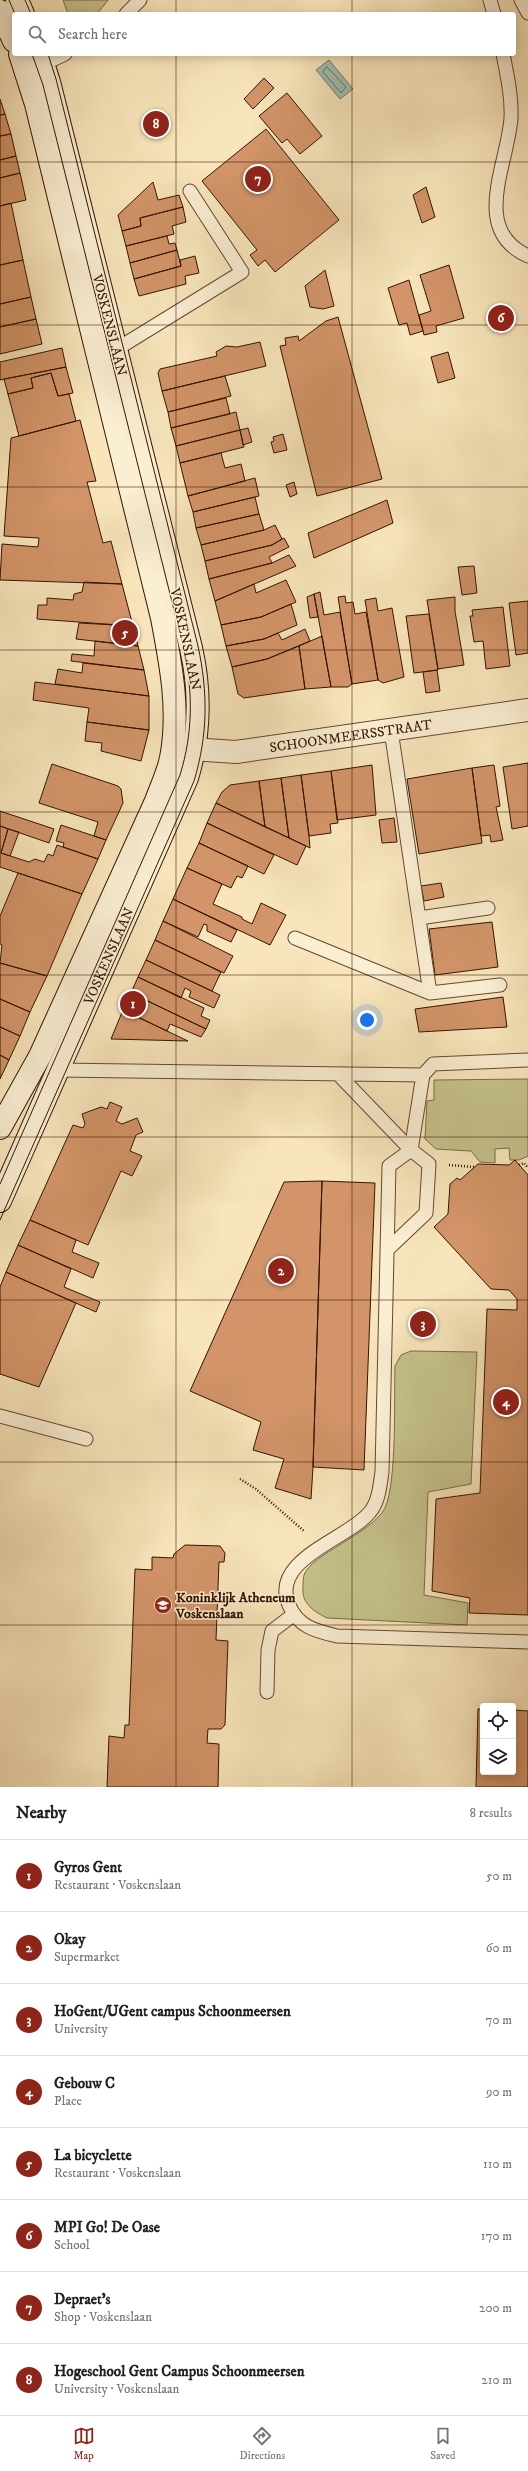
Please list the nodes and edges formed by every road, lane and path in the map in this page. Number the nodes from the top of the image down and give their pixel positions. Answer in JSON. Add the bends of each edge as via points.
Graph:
{"nodes":[{"id":1,"x":17,"y":0,"type":"edge"},
{"id":2,"x":140,"y":0,"type":"edge"},
{"id":3,"x":490,"y":0,"type":"edge"},
{"id":4,"x":521,"y":0,"type":"edge"},
{"id":5,"x":0,"y":11,"type":"edge"},
{"id":6,"x":23,"y":12,"type":"edge"},
{"id":7,"x":128,"y":12,"type":"edge"},
{"id":8,"x":493,"y":12,"type":"edge"},
{"id":9,"x":528,"y":13,"type":"edge"},
{"id":10,"x":12,"y":37,"type":"edge"},
{"id":11,"x":56,"y":56,"type":"edge"},
{"id":12,"x":503,"y":56,"type":"edge"},
{"id":13,"x":33,"y":61,"type":"edge"},
{"id":14,"x":190,"y":191,"type":"dead end"},
{"id":15,"x":528,"y":256,"type":"edge"},
{"id":16,"x":107,"y":355,"type":"junction"},
{"id":17,"x":528,"y":710,"type":"edge"},
{"id":18,"x":391,"y":730,"type":"junction"},
{"id":19,"x":172,"y":748,"type":"junction"},
{"id":20,"x":194,"y":749,"type":"junction"},
{"id":21,"x":488,"y":908,"type":"dead end"},
{"id":22,"x":419,"y":918,"type":"junction"},
{"id":23,"x":295,"y":938,"type":"dead end"},
{"id":24,"x":500,"y":985,"type":"dead end"},
{"id":25,"x":430,"y":993,"type":"junction"},
{"id":26,"x":528,"y":1060,"type":"edge"},
{"id":27,"x":58,"y":1070,"type":"junction"},
{"id":28,"x":338,"y":1074,"type":"junction"},
{"id":29,"x":423,"y":1074,"type":"junction"},
{"id":30,"x":0,"y":1128,"type":"edge"},
{"id":31,"x":411,"y":1150,"type":"junction"},
{"id":32,"x":519,"y":1165,"type":"dead end"},
{"id":33,"x":528,"y":1168,"type":"edge"},
{"id":34,"x":0,"y":1201,"type":"edge"},
{"id":35,"x":387,"y":1250,"type":"junction"},
{"id":36,"x":0,"y":1416,"type":"edge"},
{"id":37,"x":86,"y":1439,"type":"dead end"},
{"id":38,"x":240,"y":1479,"type":"dead end"},
{"id":39,"x":323,"y":1546,"type":"junction"},
{"id":40,"x":293,"y":1616,"type":"junction"},
{"id":41,"x":528,"y":1642,"type":"edge"},
{"id":42,"x":266,"y":1692,"type":"dead end"}],
"edges":[{"from":1,"to":6,"type":"street"},
{"from":2,"to":7,"type":"lane"},
{"from":3,"to":8,"type":"lane"},
{"from":4,"to":9,"type":"lane"},
{"from":5,"to":10,"type":"street"},
{"from":11,"to":13,"type":"lane"},
{"from":12,"to":15,"type":"lane","via":[[511,118],[496,203],[496,221],[509,245]]},
{"from":13,"to":16,"type":"street","name":"VOSKENSLAAN"},
{"from":14,"to":16,"type":"lane","via":[[242,272]]},
{"from":16,"to":19,"type":"street","name":"VOSKENSLAAN","via":[[166,639],[176,709]]},
{"from":16,"to":20,"type":"street","name":"VOSKENSLAAN","via":[[195,667],[198,708]]},
{"from":17,"to":18,"type":"street","name":"SCHOONMEERSSTRAAT"},
{"from":18,"to":20,"type":"street","name":"SCHOONMEERSSTRAAT","via":[[236,752]]},
{"from":18,"to":22,"type":"lane"},
{"from":19,"to":20,"type":"street","name":"SCHOONMEERSSTRAAT"},
{"from":19,"to":30,"type":"street","name":"VOSKENSLAAN","via":[[168,770],[124,872],[40,1056]]},
{"from":20,"to":27,"type":"street","name":"VOSKENSLAAN","via":[[187,778]]},
{"from":21,"to":22,"type":"lane"},
{"from":22,"to":25,"type":"lane"},
{"from":23,"to":25,"type":"lane"},
{"from":24,"to":25,"type":"lane"},
{"from":26,"to":29,"type":"lane","via":[[433,1064]]},
{"from":27,"to":28,"type":"lane"},
{"from":27,"to":34,"type":"street","name":"VOSKENSLAAN"},
{"from":28,"to":29,"type":"lane"},
{"from":28,"to":31,"type":"lane"},
{"from":29,"to":31,"type":"lane"},
{"from":31,"to":35,"type":"lane","via":[[389,1166]]},
{"from":31,"to":35,"type":"lane","via":[[429,1164],[426,1214]]},
{"from":32,"to":33,"type":"path","via":[[524,1164]]},
{"from":35,"to":39,"type":"lane","via":[[382,1472],[378,1496],[371,1512]]},
{"from":36,"to":37,"type":"lane"},
{"from":38,"to":39,"type":"path","via":[[256,1489]]},
{"from":39,"to":40,"type":"lane","via":[[298,1563],[292,1574],[288,1584],[287,1601]]},
{"from":40,"to":41,"type":"lane","via":[[310,1630],[337,1636]]},
{"from":40,"to":42,"type":"lane","via":[[272,1631],[268,1650]]}]}
